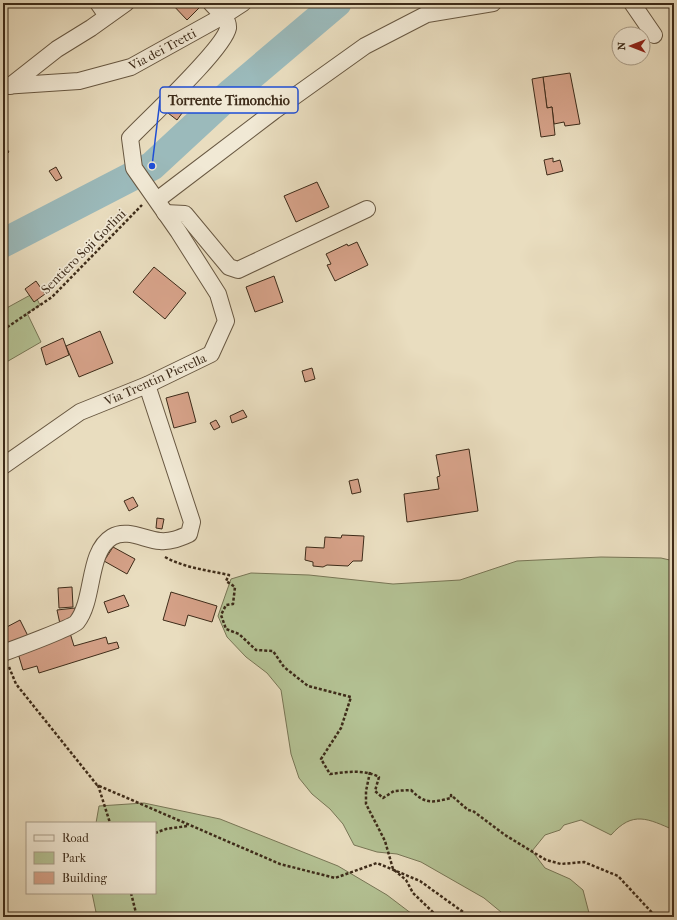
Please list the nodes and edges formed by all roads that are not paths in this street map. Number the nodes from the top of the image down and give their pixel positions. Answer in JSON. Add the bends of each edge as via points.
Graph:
{"nodes":[{"id":1,"x":98,"y":3,"type":"edge"},
{"id":2,"x":126,"y":3,"type":"edge"},
{"id":3,"x":211,"y":3,"type":"edge"},
{"id":4,"x":243,"y":3,"type":"edge"},
{"id":5,"x":493,"y":3,"type":"edge"},
{"id":6,"x":632,"y":3,"type":"edge"},
{"id":7,"x":107,"y":16,"type":"junction"},
{"id":8,"x":223,"y":16,"type":"junction"},
{"id":9,"x":654,"y":35,"type":"dead end"},
{"id":10,"x":6,"y":86,"type":"edge"},
{"id":11,"x":156,"y":199,"type":"junction"},
{"id":12,"x":368,"y":209,"type":"dead end"},
{"id":13,"x":147,"y":385,"type":"junction"},
{"id":14,"x":3,"y":466,"type":"edge"},
{"id":15,"x":3,"y":653,"type":"edge"}],
"edges":[{"from":1,"to":7,"type":"street"},
{"from":2,"to":7,"type":"street"},
{"from":3,"to":8,"type":"street"},
{"from":4,"to":8,"type":"street","name":"Via dei Tretti"},
{"from":5,"to":11,"type":"street","via":[[427,14],[365,46]]},
{"from":6,"to":9,"type":"street"},
{"from":7,"to":10,"type":"street","via":[[57,48]]},
{"from":8,"to":10,"type":"street","name":"Via dei Tretti","via":[[126,69],[79,81]]},
{"from":8,"to":11,"type":"street","name":"Via Trentin Pierella","via":[[228,27],[208,58],[130,138],[134,168]]},
{"from":11,"to":12,"type":"street","via":[[185,214],[228,268],[238,270]]},
{"from":11,"to":13,"type":"street","name":"Via Trentin Pierella","via":[[218,294],[226,321],[211,354]]},
{"from":13,"to":14,"type":"street","name":"Via Trentin Pierella","via":[[80,412]]},
{"from":13,"to":15,"type":"street","via":[[192,522],[189,534],[175,540],[160,541],[125,533],[113,536],[100,547],[84,609],[76,624]]}]}
